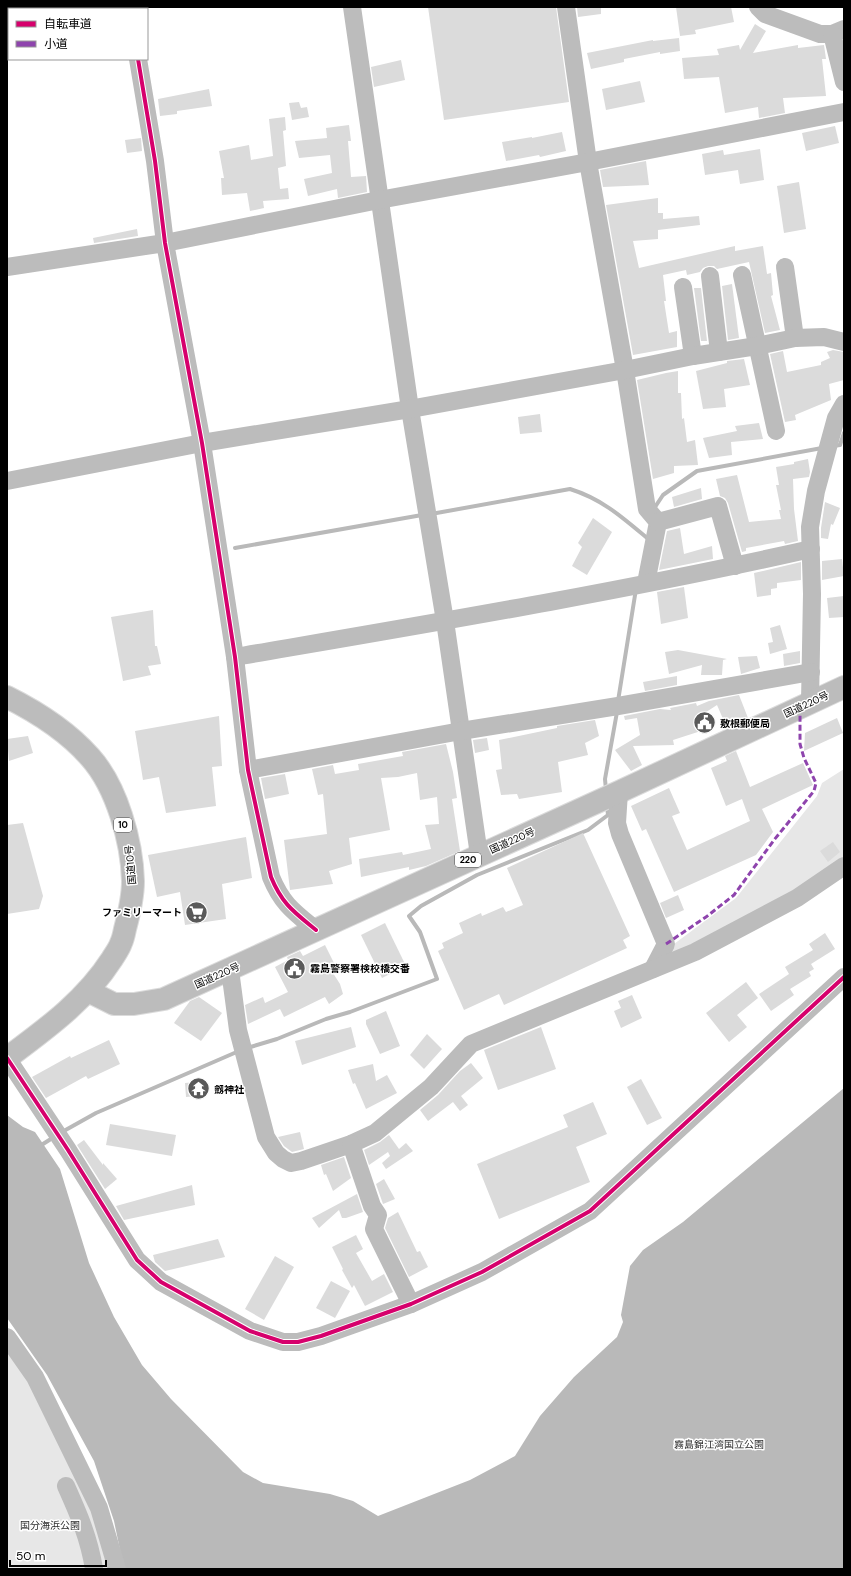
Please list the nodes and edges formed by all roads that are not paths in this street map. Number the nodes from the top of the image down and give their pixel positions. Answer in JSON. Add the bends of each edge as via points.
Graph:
{"nodes":[{"id":1,"x":352,"y":7,"type":"edge"},
{"id":2,"x":566,"y":7,"type":"edge"},
{"id":3,"x":758,"y":7,"type":"edge"},
{"id":4,"x":838,"y":32,"type":"edge"},
{"id":5,"x":138,"y":60,"type":"edge"},
{"id":6,"x":844,"y":82,"type":"edge"},
{"id":7,"x":844,"y":112,"type":"edge"},
{"id":8,"x":588,"y":162,"type":"junction"},
{"id":9,"x":379,"y":200,"type":"junction"},
{"id":10,"x":165,"y":243,"type":"junction"},
{"id":11,"x":7,"y":267,"type":"edge"},
{"id":12,"x":785,"y":267,"type":"dead end"},
{"id":13,"x":742,"y":275,"type":"dead end"},
{"id":14,"x":710,"y":276,"type":"dead end"},
{"id":15,"x":683,"y":287,"type":"dead end"},
{"id":16,"x":795,"y":338,"type":"junction"},
{"id":17,"x":844,"y":342,"type":"edge"},
{"id":18,"x":757,"y":346,"type":"junction"},
{"id":19,"x":719,"y":352,"type":"junction"},
{"id":20,"x":693,"y":356,"type":"junction"},
{"id":21,"x":625,"y":370,"type":"junction"},
{"id":22,"x":844,"y":404,"type":"edge"},
{"id":23,"x":410,"y":409,"type":"junction"},
{"id":24,"x":776,"y":432,"type":"dead end"},
{"id":25,"x":202,"y":444,"type":"junction"},
{"id":26,"x":7,"y":481,"type":"edge"},
{"id":27,"x":658,"y":522,"type":"junction"},
{"id":28,"x":811,"y":549,"type":"junction"},
{"id":29,"x":735,"y":566,"type":"junction"},
{"id":30,"x":646,"y":583,"type":"junction"},
{"id":31,"x":446,"y":621,"type":"junction"},
{"id":32,"x":235,"y":657,"type":"junction"},
{"id":33,"x":811,"y":672,"type":"junction"},
{"id":34,"x":844,"y":687,"type":"edge"},
{"id":35,"x":7,"y":697,"type":"edge"},
{"id":36,"x":810,"y":702,"type":"junction"},
{"id":37,"x":461,"y":731,"type":"junction"},
{"id":38,"x":248,"y":770,"type":"junction"},
{"id":39,"x":619,"y":792,"type":"junction"},
{"id":40,"x":479,"y":855,"type":"junction"},
{"id":41,"x":844,"y":866,"type":"edge"},
{"id":42,"x":316,"y":930,"type":"junction"},
{"id":43,"x":653,"y":969,"type":"junction"},
{"id":44,"x":230,"y":970,"type":"junction"},
{"id":45,"x":844,"y":977,"type":"edge"},
{"id":46,"x":88,"y":991,"type":"junction"},
{"id":47,"x":7,"y":1058,"type":"edge"},
{"id":48,"x":351,"y":1144,"type":"junction"},
{"id":49,"x":410,"y":1304,"type":"junction"},
{"id":50,"x":7,"y":1337,"type":"edge"},
{"id":51,"x":66,"y":1486,"type":"dead end"},
{"id":52,"x":94,"y":1569,"type":"edge"},
{"id":53,"x":117,"y":1569,"type":"edge"}],
"edges":[{"from":1,"to":9,"type":"street"},
{"from":2,"to":8,"type":"street"},
{"from":3,"to":4,"type":"street","via":[[765,14],[820,34]]},
{"from":4,"to":6,"type":"street"},
{"from":5,"to":10,"type":"street","via":[[155,160]]},
{"from":7,"to":8,"type":"street"},
{"from":8,"to":9,"type":"street"},
{"from":8,"to":21,"type":"street"},
{"from":9,"to":10,"type":"street"},
{"from":9,"to":23,"type":"street"},
{"from":10,"to":11,"type":"street"},
{"from":10,"to":25,"type":"street"},
{"from":12,"to":16,"type":"street"},
{"from":13,"to":18,"type":"street"},
{"from":14,"to":19,"type":"street"},
{"from":15,"to":20,"type":"street"},
{"from":16,"to":17,"type":"street","via":[[824,337]]},
{"from":16,"to":18,"type":"street"},
{"from":18,"to":19,"type":"street"},
{"from":18,"to":24,"type":"street"},
{"from":19,"to":20,"type":"street"},
{"from":20,"to":21,"type":"street"},
{"from":21,"to":23,"type":"street"},
{"from":21,"to":27,"type":"street","via":[[647,509]]},
{"from":22,"to":28,"type":"street","via":[[836,418],[816,491],[810,527]]},
{"from":23,"to":25,"type":"street"},
{"from":23,"to":31,"type":"street"},
{"from":25,"to":26,"type":"street"},
{"from":25,"to":32,"type":"street"},
{"from":27,"to":29,"type":"street","via":[[718,506]]},
{"from":27,"to":30,"type":"street"},
{"from":28,"to":29,"type":"street"},
{"from":28,"to":33,"type":"street"},
{"from":29,"to":30,"type":"street"},
{"from":30,"to":31,"type":"street"},
{"from":31,"to":32,"type":"street"},
{"from":31,"to":37,"type":"street"},
{"from":32,"to":38,"type":"street"},
{"from":33,"to":36,"type":"street"},
{"from":33,"to":37,"type":"street"},
{"from":34,"to":36,"type":"highway","name":"国道220号","number":"220"},
{"from":35,"to":46,"type":"highway","name":"国道10号","number":"10","via":[[67,735],[91,758],[105,779],[118,808],[129,846],[133,882],[129,914],[121,944]]},
{"from":36,"to":39,"type":"highway","name":"国道220号","number":"220"},
{"from":37,"to":38,"type":"street"},
{"from":37,"to":40,"type":"street"},
{"from":38,"to":42,"type":"street","via":[[271,877],[285,904]]},
{"from":39,"to":40,"type":"highway","name":"国道220号","number":"220"},
{"from":39,"to":43,"type":"street","via":[[617,822],[620,834],[666,944]]},
{"from":40,"to":42,"type":"highway","name":"国道220号","number":"220"},
{"from":41,"to":43,"type":"street","via":[[770,913],[694,952]]},
{"from":42,"to":44,"type":"highway","name":"国道220号","number":"220"},
{"from":43,"to":48,"type":"street","via":[[472,1044],[431,1087],[375,1133]]},
{"from":44,"to":46,"type":"highway","name":"国道220号","number":"220","via":[[164,999],[134,1004],[114,1004]]},
{"from":44,"to":48,"type":"street","via":[[238,1030],[266,1137],[273,1148],[283,1159],[291,1163]]},
{"from":45,"to":49,"type":"street","via":[[590,1211],[482,1272]]},
{"from":46,"to":47,"type":"highway","name":"国道10号","number":"10","via":[[55,1022]]},
{"from":47,"to":49,"type":"street","via":[[137,1260],[161,1282],[250,1331],[283,1342],[298,1342],[347,1328]]},
{"from":48,"to":49,"type":"street","via":[[372,1206],[378,1215],[374,1229]]},
{"from":50,"to":53,"type":"street","via":[[35,1377],[99,1508]]},
{"from":51,"to":52,"type":"street","via":[[83,1523]]}]}
